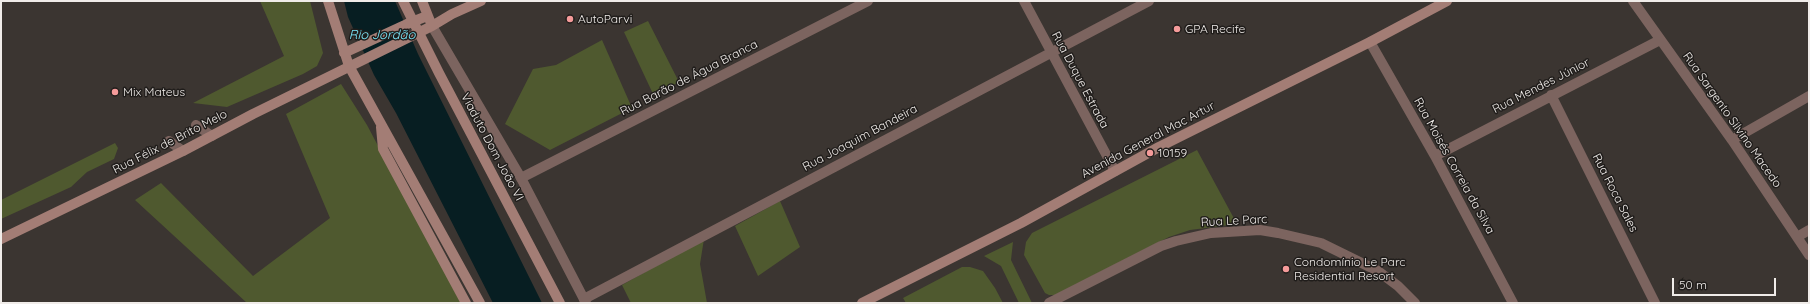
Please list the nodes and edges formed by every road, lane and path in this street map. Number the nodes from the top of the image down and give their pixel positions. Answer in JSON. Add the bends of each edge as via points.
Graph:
{"nodes":[{"id":1,"x":328,"y":1,"type":"edge"},
{"id":2,"x":403,"y":1,"type":"edge"},
{"id":3,"x":422,"y":1,"type":"edge"},
{"id":4,"x":481,"y":1,"type":"edge"},
{"id":5,"x":868,"y":1,"type":"edge"},
{"id":6,"x":1024,"y":1,"type":"edge"},
{"id":7,"x":1149,"y":1,"type":"edge"},
{"id":8,"x":1447,"y":1,"type":"edge"},
{"id":9,"x":1632,"y":1,"type":"edge"},
{"id":10,"x":427,"y":16,"type":"junction"},
{"id":11,"x":432,"y":26,"type":"junction"},
{"id":12,"x":1660,"y":40,"type":"junction"},
{"id":13,"x":1370,"y":42,"type":"junction"},
{"id":14,"x":1050,"y":52,"type":"junction"},
{"id":15,"x":344,"y":53,"type":"junction"},
{"id":16,"x":349,"y":66,"type":"junction"},
{"id":17,"x":1551,"y":95,"type":"junction"},
{"id":18,"x":1809,"y":96,"type":"edge"},
{"id":19,"x":381,"y":124,"type":"junction"},
{"id":20,"x":196,"y":125,"type":"dead end"},
{"id":21,"x":212,"y":136,"type":"junction"},
{"id":22,"x":1732,"y":140,"type":"junction"},
{"id":23,"x":170,"y":141,"type":"dead end"},
{"id":24,"x":183,"y":151,"type":"junction"},
{"id":25,"x":1435,"y":156,"type":"junction"},
{"id":26,"x":1115,"y":171,"type":"junction"},
{"id":27,"x":521,"y":178,"type":"junction"},
{"id":28,"x":1809,"y":230,"type":"edge"},
{"id":29,"x":1797,"y":237,"type":"junction"},
{"id":30,"x":1,"y":239,"type":"edge"},
{"id":31,"x":1809,"y":255,"type":"edge"},
{"id":32,"x":585,"y":301,"type":"edge"},
{"id":33,"x":466,"y":303,"type":"edge"},
{"id":34,"x":480,"y":303,"type":"edge"},
{"id":35,"x":560,"y":303,"type":"edge"},
{"id":36,"x":862,"y":303,"type":"edge"},
{"id":37,"x":1049,"y":303,"type":"edge"},
{"id":38,"x":1415,"y":303,"type":"edge"},
{"id":39,"x":1513,"y":303,"type":"edge"},
{"id":40,"x":1655,"y":303,"type":"edge"}],
"edges":[{"from":1,"to":15,"type":"main road"},
{"from":2,"to":35,"type":"main road","name":"Viaduto Dom João VI","bridge":true},
{"from":3,"to":10,"type":"main road"},
{"from":4,"to":11,"type":"main road","name":"Rua Félix de Brito Melo"},
{"from":5,"to":27,"type":"street","name":"Rua Barão de Água Branca"},
{"from":6,"to":14,"type":"street","name":"Rua Duque Estrada"},
{"from":7,"to":14,"type":"street","name":"Rua Joaquim Bandeira"},
{"from":8,"to":13,"type":"main road","name":"Avenida General Mac Artur"},
{"from":9,"to":12,"type":"street","name":"Rua Sargento Silvino Macedo"},
{"from":10,"to":11,"type":"main road"},
{"from":10,"to":15,"type":"main road"},
{"from":11,"to":16,"type":"main road","name":"Rua Félix de Brito Melo"},
{"from":11,"to":27,"type":"street"},
{"from":12,"to":17,"type":"street","name":"Rua Mendes Júnior"},
{"from":12,"to":22,"type":"street","name":"Rua Sargento Silvino Macedo"},
{"from":13,"to":25,"type":"street","name":"Rua Moisés Correia da Silva"},
{"from":13,"to":26,"type":"main road","name":"Avenida General Mac Artur"},
{"from":14,"to":26,"type":"street","name":"Rua Duque Estrada"},
{"from":14,"to":32,"type":"street","name":"Rua Joaquim Bandeira"},
{"from":15,"to":16,"type":"main road"},
{"from":16,"to":19,"type":"main road"},
{"from":16,"to":21,"type":"main road","name":"Rua Félix de Brito Melo"},
{"from":17,"to":25,"type":"street","name":"Rua Mendes Júnior"},
{"from":17,"to":40,"type":"street","name":"Rua Roca Sales"},
{"from":18,"to":22,"type":"street"},
{"from":19,"to":33,"type":"main road","via":[[383,149]]},
{"from":19,"to":34,"type":"main road"},
{"from":20,"to":21,"type":"street"},
{"from":21,"to":24,"type":"main road","name":"Rua Félix de Brito Melo"},
{"from":22,"to":29,"type":"street","name":"Rua Sargento Silvino Macedo"},
{"from":23,"to":24,"type":"street"},
{"from":24,"to":30,"type":"main road","name":"Rua Félix de Brito Melo"},
{"from":25,"to":39,"type":"street","name":"Rua Moisés Correia da Silva"},
{"from":26,"to":36,"type":"main road","name":"Avenida General Mac Artur","via":[[1021,224]]},
{"from":27,"to":32,"type":"street"},
{"from":28,"to":29,"type":"street"},
{"from":29,"to":31,"type":"street","name":"Rua Sargento Silvino Macedo"},
{"from":37,"to":38,"type":"street","name":"Rua Le Parc","via":[[1176,241],[1211,233],[1260,230],[1321,243],[1378,271]]}]}
